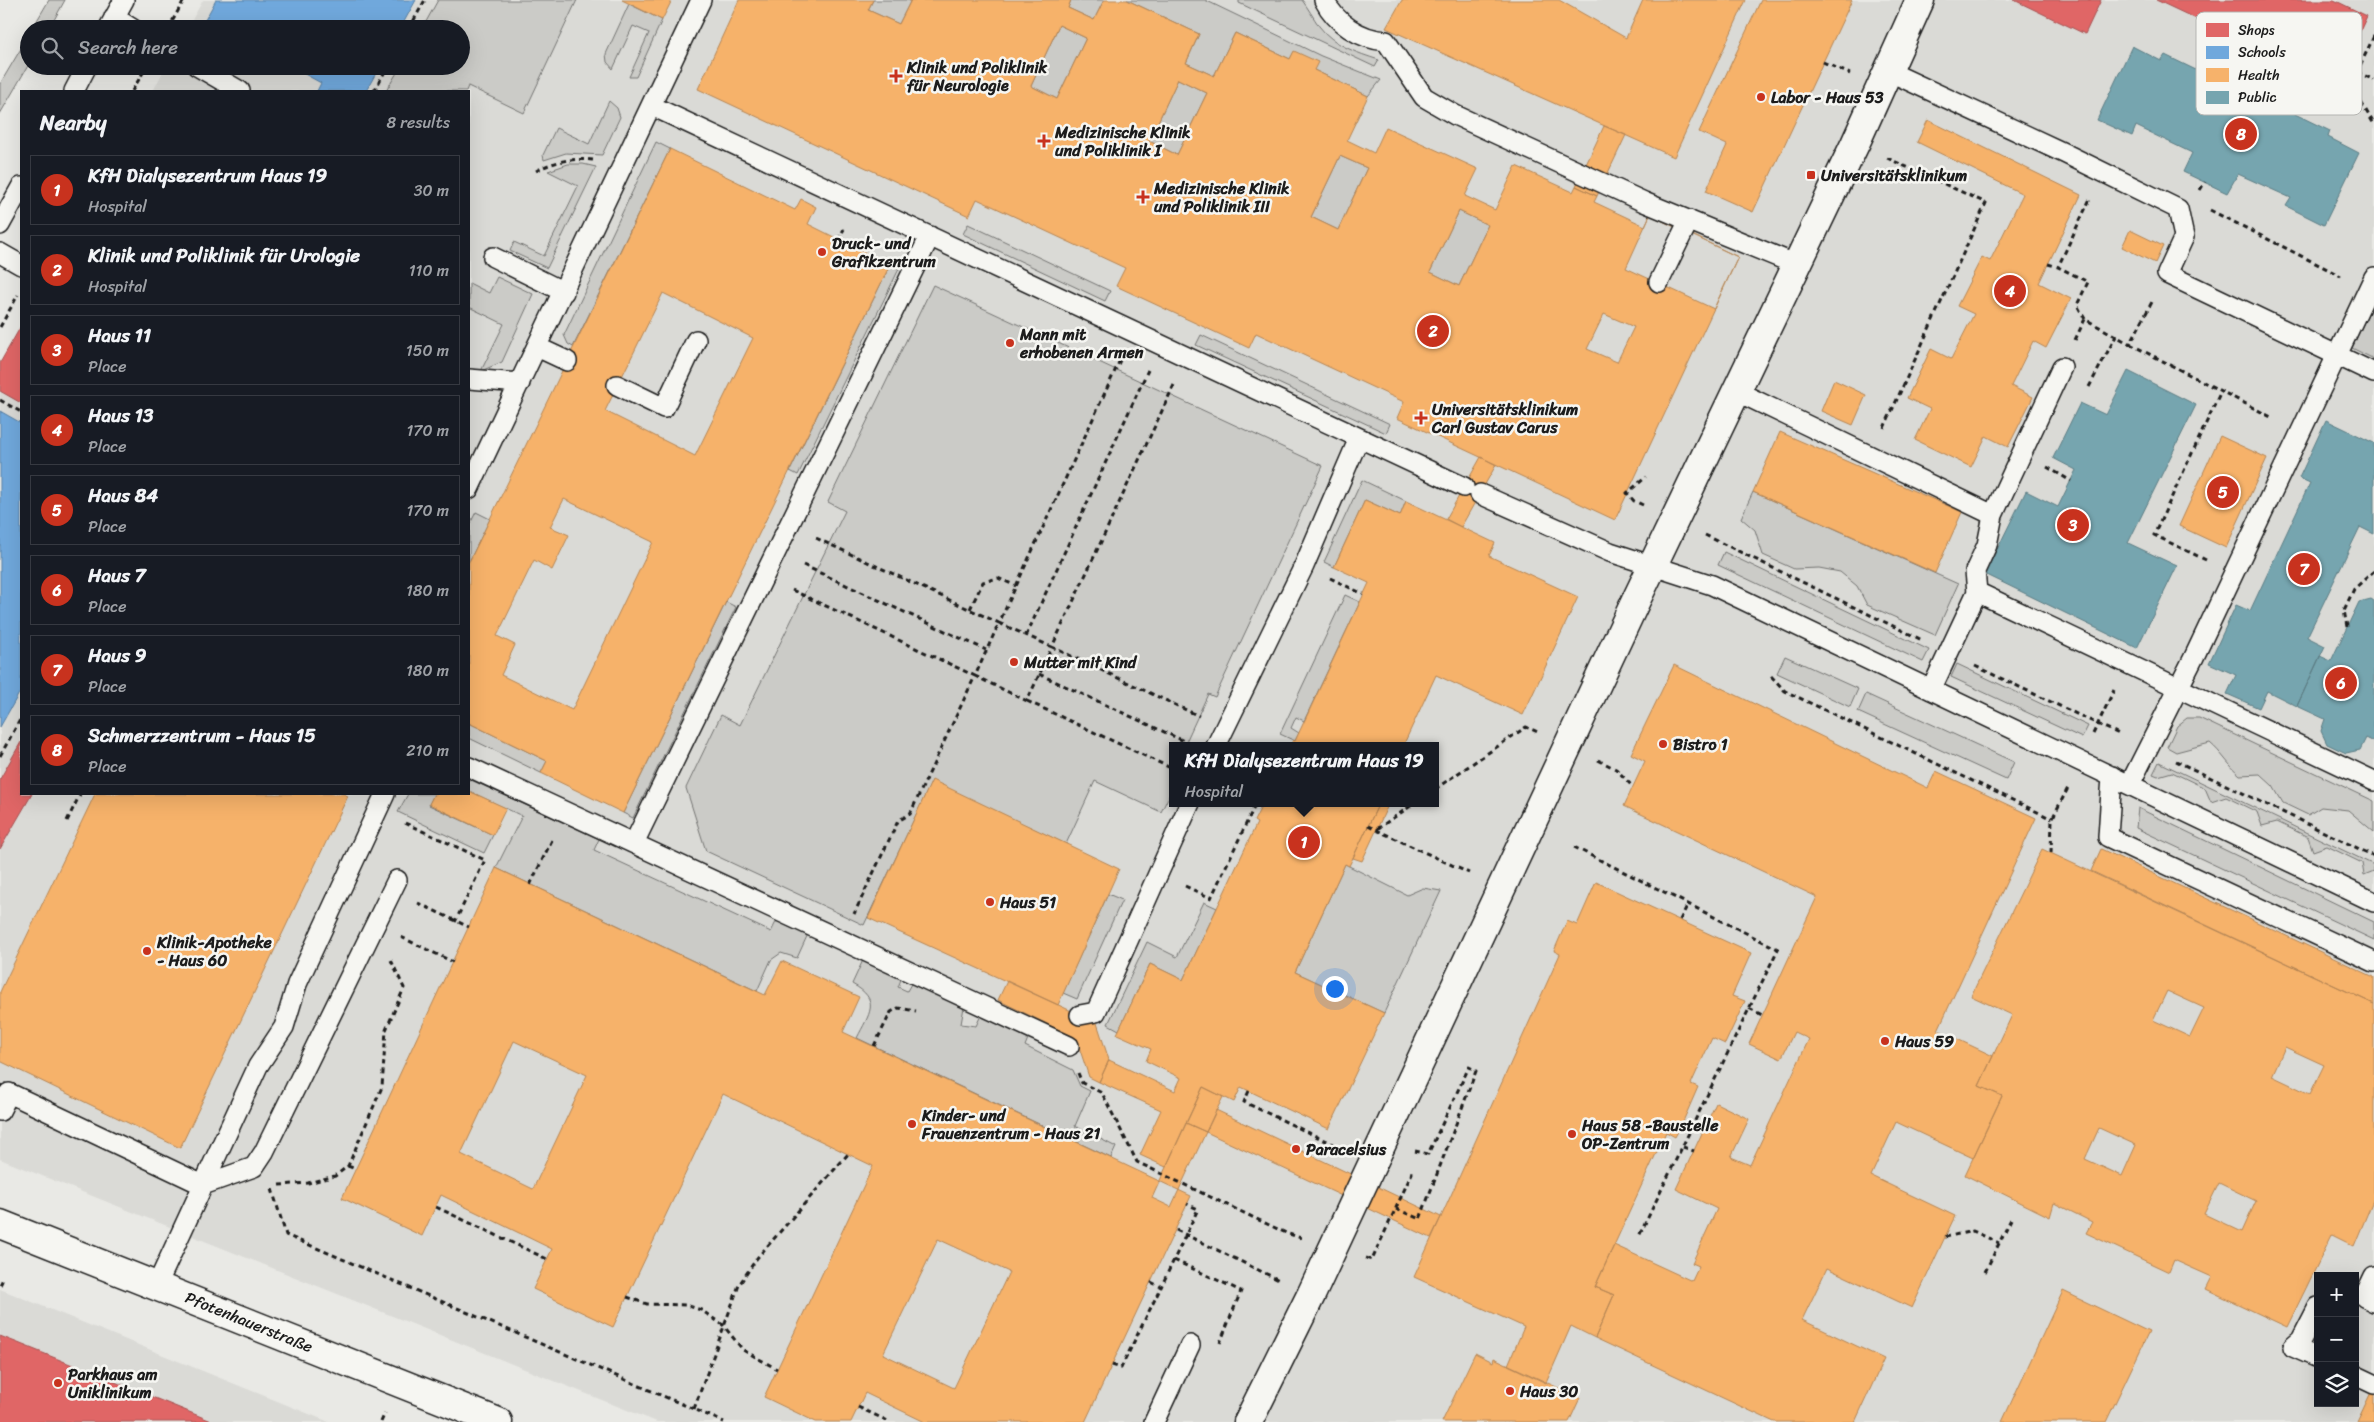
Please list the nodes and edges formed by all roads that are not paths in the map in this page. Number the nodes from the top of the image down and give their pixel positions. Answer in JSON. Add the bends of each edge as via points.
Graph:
{"nodes":[{"id":1,"x":124,"y":0,"type":"edge"},
{"id":2,"x":701,"y":0,"type":"edge"},
{"id":3,"x":1324,"y":0,"type":"edge"},
{"id":4,"x":1920,"y":0,"type":"edge"},
{"id":5,"x":113,"y":20,"type":"edge"},
{"id":6,"x":1888,"y":71,"type":"junction"},
{"id":7,"x":83,"y":75,"type":"edge"},
{"id":8,"x":212,"y":75,"type":"edge"},
{"id":9,"x":75,"y":90,"type":"edge"},
{"id":10,"x":238,"y":90,"type":"edge"},
{"id":11,"x":652,"y":106,"type":"junction"},
{"id":12,"x":20,"y":189,"type":"edge"},
{"id":13,"x":1689,"y":220,"type":"junction"},
{"id":14,"x":0,"y":225,"type":"edge"},
{"id":15,"x":930,"y":236,"type":"junction"},
{"id":16,"x":0,"y":253,"type":"edge"},
{"id":17,"x":493,"y":257,"type":"dead end"},
{"id":18,"x":20,"y":264,"type":"edge"},
{"id":19,"x":1796,"y":265,"type":"junction"},
{"id":20,"x":1659,"y":282,"type":"dead end"},
{"id":21,"x":2371,"y":283,"type":"edge"},
{"id":22,"x":564,"y":292,"type":"junction"},
{"id":23,"x":696,"y":340,"type":"dead end"},
{"id":24,"x":537,"y":347,"type":"junction"},
{"id":25,"x":2336,"y":356,"type":"junction"},
{"id":26,"x":567,"y":361,"type":"dead end"},
{"id":27,"x":2062,"y":368,"type":"road end"},
{"id":28,"x":2374,"y":373,"type":"edge"},
{"id":29,"x":470,"y":379,"type":"edge"},
{"id":30,"x":520,"y":383,"type":"junction"},
{"id":31,"x":618,"y":386,"type":"dead end"},
{"id":32,"x":1736,"y":391,"type":"junction"},
{"id":33,"x":1359,"y":438,"type":"junction"},
{"id":34,"x":470,"y":487,"type":"edge"},
{"id":35,"x":1993,"y":515,"type":"junction"},
{"id":36,"x":1652,"y":566,"type":"junction"},
{"id":37,"x":1978,"y":592,"type":"junction"},
{"id":38,"x":2178,"y":688,"type":"junction"},
{"id":39,"x":1931,"y":690,"type":"junction"},
{"id":40,"x":1218,"y":742,"type":"edge"},
{"id":41,"x":470,"y":768,"type":"edge"},
{"id":42,"x":2112,"y":776,"type":"junction"},
{"id":43,"x":2374,"y":781,"type":"edge"},
{"id":44,"x":2130,"y":784,"type":"junction"},
{"id":45,"x":385,"y":795,"type":"edge"},
{"id":46,"x":1188,"y":807,"type":"edge"},
{"id":47,"x":634,"y":843,"type":"junction"},
{"id":48,"x":395,"y":886,"type":"road end"},
{"id":49,"x":2374,"y":902,"type":"edge"},
{"id":50,"x":2374,"y":962,"type":"edge"},
{"id":51,"x":1080,"y":1015,"type":"dead end"},
{"id":52,"x":1069,"y":1046,"type":"road end"},
{"id":53,"x":4,"y":1091,"type":"edge"},
{"id":54,"x":0,"y":1112,"type":"edge"},
{"id":55,"x":203,"y":1185,"type":"junction"},
{"id":56,"x":0,"y":1224,"type":"edge"},
{"id":57,"x":2374,"y":1276,"type":"edge"},
{"id":58,"x":157,"y":1285,"type":"junction"},
{"id":59,"x":2364,"y":1297,"type":"edge"},
{"id":60,"x":2314,"y":1315,"type":"edge"},
{"id":61,"x":1190,"y":1345,"type":"dead end"},
{"id":62,"x":2314,"y":1356,"type":"edge"},
{"id":63,"x":2359,"y":1377,"type":"edge"},
{"id":64,"x":2374,"y":1384,"type":"edge"},
{"id":65,"x":498,"y":1422,"type":"edge"},
{"id":66,"x":1154,"y":1422,"type":"edge"},
{"id":67,"x":1248,"y":1422,"type":"edge"}],
"edges":[{"from":1,"to":5,"type":"lane"},
{"from":2,"to":11,"type":"lane"},
{"from":3,"to":13,"type":"lane","via":[[1344,26],[1372,40],[1386,40],[1424,97],[1516,143]]},
{"from":4,"to":6,"type":"street"},
{"from":6,"to":19,"type":"street"},
{"from":6,"to":25,"type":"lane","via":[[2178,209],[2184,237],[2168,274]]},
{"from":7,"to":9,"type":"lane"},
{"from":8,"to":10,"type":"lane"},
{"from":11,"to":15,"type":"lane"},
{"from":11,"to":22,"type":"lane"},
{"from":12,"to":14,"type":"lane"},
{"from":13,"to":19,"type":"lane"},
{"from":13,"to":20,"type":"lane"},
{"from":15,"to":33,"type":"lane"},
{"from":15,"to":47,"type":"lane"},
{"from":16,"to":18,"type":"lane"},
{"from":17,"to":22,"type":"lane"},
{"from":19,"to":32,"type":"street"},
{"from":21,"to":25,"type":"lane"},
{"from":22,"to":24,"type":"lane"},
{"from":23,"to":31,"type":"lane","via":[[664,408]]},
{"from":24,"to":26,"type":"lane"},
{"from":24,"to":30,"type":"lane"},
{"from":25,"to":28,"type":"lane"},
{"from":25,"to":38,"type":"lane"},
{"from":27,"to":35,"type":"lane"},
{"from":29,"to":30,"type":"lane"},
{"from":30,"to":34,"type":"lane"},
{"from":32,"to":35,"type":"lane"},
{"from":32,"to":36,"type":"street"},
{"from":33,"to":36,"type":"lane","via":[[1610,552]]},
{"from":33,"to":40,"type":"lane","via":[[1304,566]]},
{"from":35,"to":37,"type":"lane","via":[[1987,545],[1975,571]]},
{"from":36,"to":39,"type":"lane","via":[[1712,585]]},
{"from":36,"to":67,"type":"street"},
{"from":37,"to":38,"type":"lane"},
{"from":37,"to":39,"type":"lane"},
{"from":38,"to":43,"type":"lane"},
{"from":38,"to":44,"type":"lane"},
{"from":39,"to":42,"type":"lane"},
{"from":41,"to":47,"type":"lane"},
{"from":42,"to":44,"type":"lane"},
{"from":42,"to":50,"type":"lane","via":[[2108,837]]},
{"from":44,"to":49,"type":"lane"},
{"from":45,"to":55,"type":"lane","via":[[297,984],[284,1027],[258,1066]]},
{"from":46,"to":51,"type":"lane","via":[[1096,1012]]},
{"from":47,"to":52,"type":"lane"},
{"from":48,"to":55,"type":"lane","via":[[264,1152],[254,1167]]},
{"from":53,"to":54,"type":"lane"},
{"from":53,"to":55,"type":"lane"},
{"from":55,"to":58,"type":"lane"},
{"from":56,"to":58,"type":"street","name":"Pfotenhauerstraße"},
{"from":57,"to":59,"type":"lane"},
{"from":58,"to":65,"type":"street","name":"Pfotenhauerstraße"},
{"from":60,"to":62,"type":"lane","via":[[2301,1340],[2293,1347]]},
{"from":61,"to":66,"type":"lane"},
{"from":63,"to":64,"type":"lane"}]}
